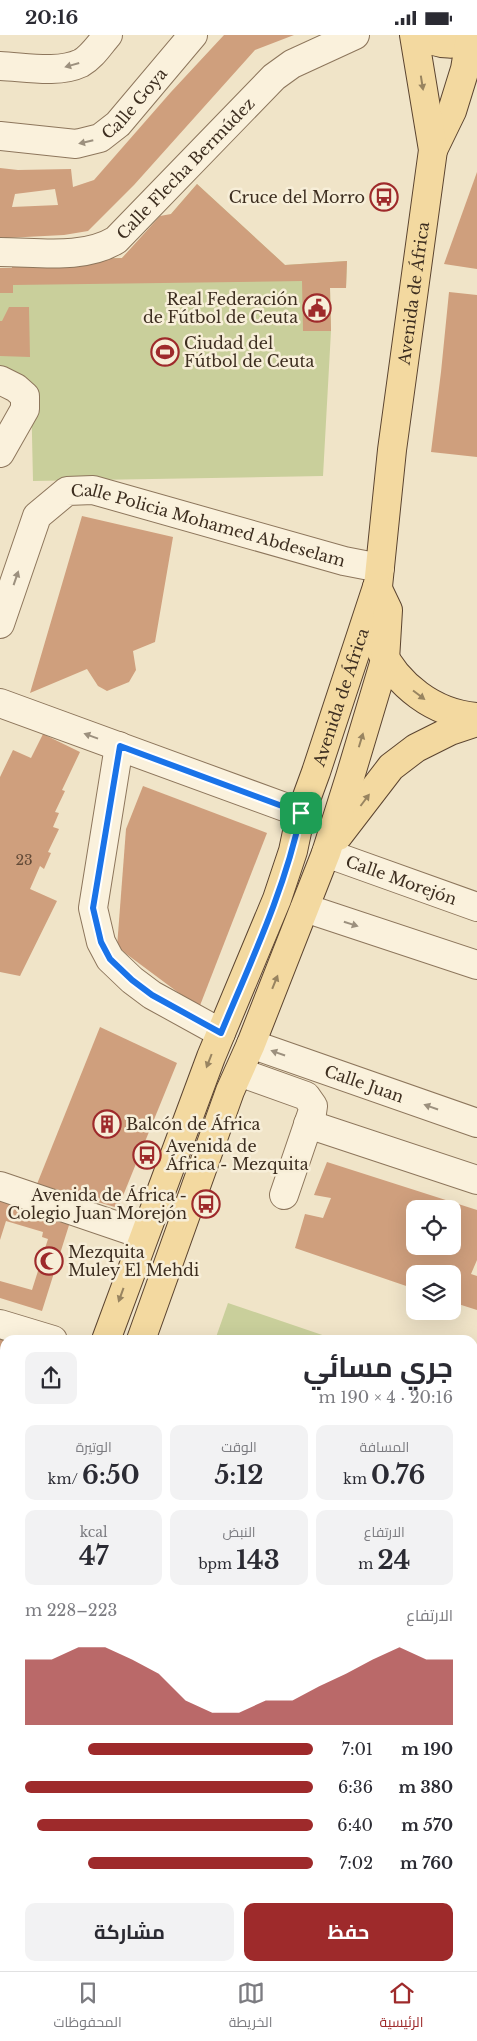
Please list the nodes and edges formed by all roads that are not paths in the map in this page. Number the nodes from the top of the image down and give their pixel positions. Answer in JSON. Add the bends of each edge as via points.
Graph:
{"nodes":[{"id":1,"x":108,"y":35,"type":"edge"},
{"id":2,"x":193,"y":35,"type":"edge"},
{"id":3,"x":355,"y":35,"type":"edge"},
{"id":4,"x":414,"y":35,"type":"edge"},
{"id":5,"x":422,"y":35,"type":"edge"},
{"id":6,"x":472,"y":37,"type":"edge"},
{"id":7,"x":0,"y":66,"type":"edge"},
{"id":8,"x":477,"y":79,"type":"edge"},
{"id":9,"x":452,"y":111,"type":"junction"},
{"id":10,"x":0,"y":136,"type":"edge"},
{"id":11,"x":432,"y":150,"type":"junction"},
{"id":12,"x":0,"y":252,"type":"edge"},
{"id":13,"x":0,"y":380,"type":"edge"},
{"id":14,"x":0,"y":453,"type":"edge"},
{"id":15,"x":379,"y":577,"type":"junction"},
{"id":16,"x":0,"y":624,"type":"edge"},
{"id":17,"x":385,"y":660,"type":"junction"},
{"id":18,"x":0,"y":703,"type":"edge"},
{"id":19,"x":477,"y":717,"type":"edge"},
{"id":20,"x":477,"y":722,"type":"edge"},
{"id":21,"x":120,"y":746,"type":"junction"},
{"id":22,"x":301,"y":813,"type":"junction"},
{"id":23,"x":326,"y":853,"type":"junction"},
{"id":24,"x":477,"y":907,"type":"edge"},
{"id":25,"x":305,"y":909,"type":"junction"},
{"id":26,"x":477,"y":965,"type":"edge"},
{"id":27,"x":221,"y":1033,"type":"junction"},
{"id":28,"x":251,"y":1044,"type":"junction"},
{"id":29,"x":239,"y":1072,"type":"junction"},
{"id":30,"x":477,"y":1123,"type":"edge"},
{"id":31,"x":308,"y":1125,"type":"junction"},
{"id":32,"x":477,"y":1180,"type":"edge"},
{"id":33,"x":0,"y":1186,"type":"edge"},
{"id":34,"x":284,"y":1195,"type":"dead end"},
{"id":35,"x":144,"y":1235,"type":"junction"},
{"id":36,"x":0,"y":1324,"type":"edge"},
{"id":37,"x":36,"y":1335,"type":"edge"},
{"id":38,"x":108,"y":1335,"type":"edge"},
{"id":39,"x":144,"y":1335,"type":"edge"}],
"edges":[{"from":1,"to":7,"type":"street","one_way":true,"via":[[90,56],[69,67]]},
{"from":2,"to":10,"type":"street","name":"Calle Goya","one_way":true,"via":[[118,124],[100,138],[70,144]]},
{"from":3,"to":12,"type":"street","name":"Calle Flecha Bermúdez","via":[[292,64],[274,77],[116,240],[79,253]]},
{"from":4,"to":11,"type":"main road","name":"Avenida de África","one_way":true},
{"from":5,"to":6,"type":"main road","via":[[438,43],[454,44]]},
{"from":6,"to":9,"type":"main road","name":"Avenida de África"},
{"from":8,"to":9,"type":"main road"},
{"from":9,"to":11,"type":"main road","name":"Avenida de África"},
{"from":11,"to":15,"type":"main road","name":"Avenida de África","via":[[392,450]]},
{"from":13,"to":14,"type":"street","via":[[25,396],[25,409]]},
{"from":16,"to":15,"type":"street","name":"Calle Policia Mohamed Abdeselam","one_way":true,"via":[[37,516],[66,491],[93,490],[344,561]]},
{"from":15,"to":17,"type":"main road","name":"Avenida de África","via":[[372,632]]},
{"from":15,"to":22,"type":"main road","name":"Avenida de África"},
{"from":17,"to":19,"type":"main road","one_way":true,"via":[[404,684],[423,699],[445,710]]},
{"from":23,"to":17,"type":"main road","name":"Avenida de África","one_way":true},
{"from":21,"to":18,"type":"street","one_way":true},
{"from":23,"to":20,"type":"main road","one_way":true,"via":[[391,767],[416,748]]},
{"from":21,"to":22,"type":"street"},
{"from":21,"to":27,"type":"street","via":[[93,908],[101,942],[110,959],[132,980],[152,995]]},
{"from":22,"to":27,"type":"main road","name":"Avenida de África","via":[[293,851],[277,899]]},
{"from":23,"to":24,"type":"street","name":"Calle Morejón"},
{"from":23,"to":25,"type":"main road","name":"Avenida de África"},
{"from":25,"to":26,"type":"street","one_way":true},
{"from":28,"to":25,"type":"main road","name":"Avenida de África","one_way":true},
{"from":27,"to":35,"type":"main road","name":"Avenida de África","one_way":true},
{"from":28,"to":29,"type":"main road","name":"Avenida de África"},
{"from":30,"to":28,"type":"street","name":"Calle Juan","one_way":true},
{"from":29,"to":31,"type":"street","via":[[306,1096],[313,1106]]},
{"from":29,"to":39,"type":"main road","name":"Avenida de África"},
{"from":31,"to":32,"type":"street"},
{"from":31,"to":34,"type":"street"},
{"from":33,"to":35,"type":"street"},
{"from":35,"to":38,"type":"main road","name":"Avenida de África","one_way":true},
{"from":36,"to":37,"type":"street"}]}
